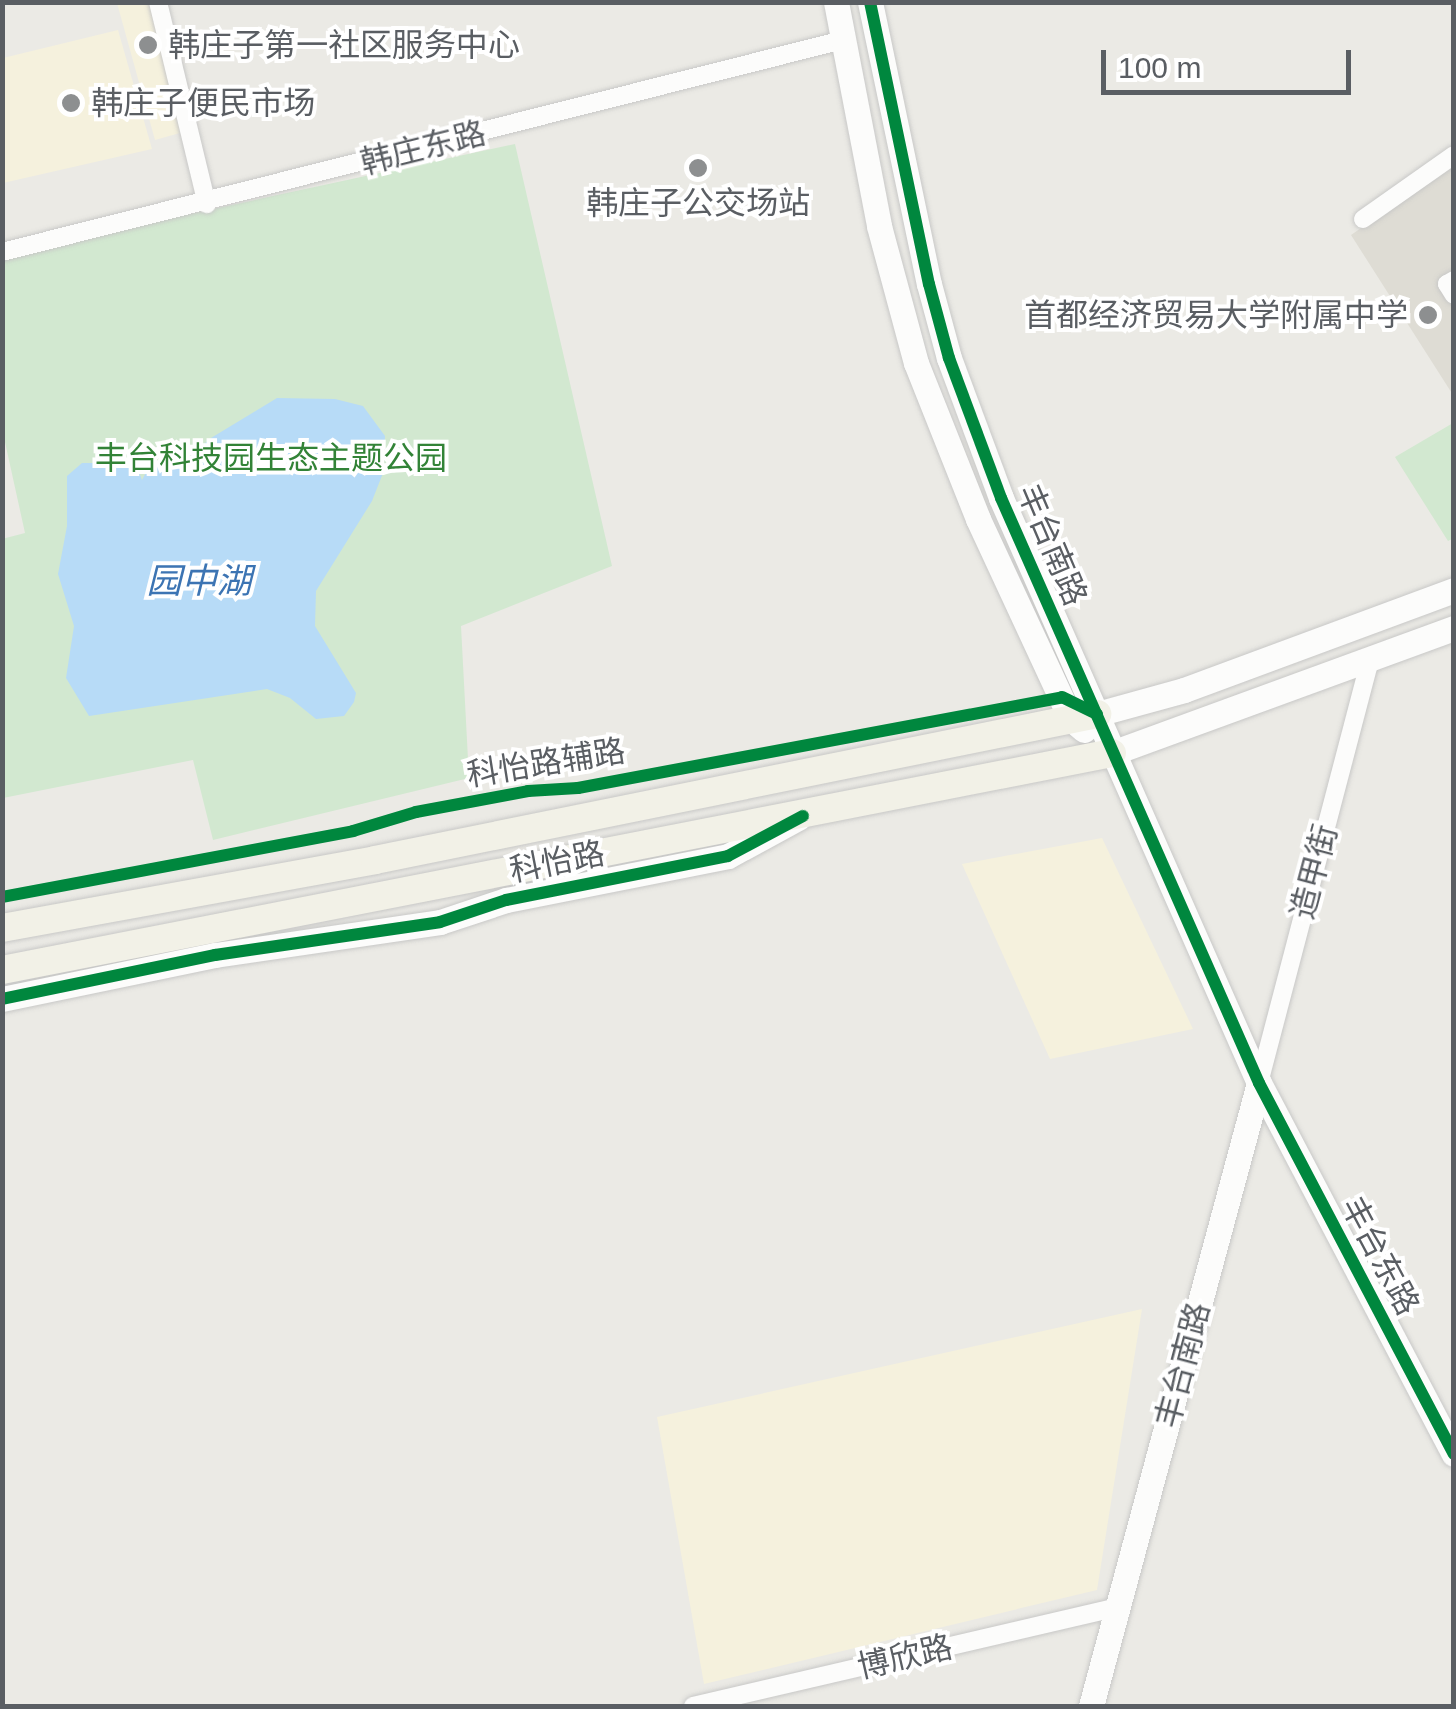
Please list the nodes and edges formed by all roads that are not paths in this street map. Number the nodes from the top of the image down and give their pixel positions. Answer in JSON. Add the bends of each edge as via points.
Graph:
{"nodes":[{"id":1,"x":158,"y":2,"type":"edge"},
{"id":2,"x":836,"y":2,"type":"edge"},
{"id":3,"x":870,"y":2,"type":"edge"},
{"id":4,"x":842,"y":40,"type":"junction"},
{"id":5,"x":1454,"y":156,"type":"edge"},
{"id":6,"x":207,"y":204,"type":"junction"},
{"id":7,"x":1363,"y":219,"type":"dead end"},
{"id":8,"x":2,"y":252,"type":"edge"},
{"id":9,"x":1454,"y":280,"type":"edge"},
{"id":10,"x":1454,"y":295,"type":"edge"},
{"id":11,"x":1454,"y":590,"type":"edge"},
{"id":12,"x":1454,"y":628,"type":"edge"},
{"id":13,"x":1370,"y":661,"type":"junction"},
{"id":14,"x":1084,"y":717,"type":"junction"},
{"id":15,"x":1112,"y":753,"type":"junction"},
{"id":16,"x":803,"y":816,"type":"junction"},
{"id":17,"x":2,"y":928,"type":"edge"},
{"id":18,"x":2,"y":970,"type":"edge"},
{"id":19,"x":2,"y":1000,"type":"edge"},
{"id":20,"x":1259,"y":1084,"type":"junction"},
{"id":21,"x":1454,"y":1454,"type":"edge"},
{"id":22,"x":1118,"y":1606,"type":"junction"},
{"id":23,"x":693,"y":1706,"type":"edge"},
{"id":24,"x":1090,"y":1706,"type":"edge"}],
"edges":[{"from":1,"to":6,"type":"street"},
{"from":2,"to":4,"type":"street","name":"丰台南路"},
{"from":3,"to":14,"type":"street","name":"丰台南路","via":[[949,358]]},
{"from":4,"to":6,"type":"street","name":"韩庄东路"},
{"from":4,"to":14,"type":"street","name":"丰台南路","via":[[879,226],[916,363],[978,519]]},
{"from":5,"to":7,"type":"street"},
{"from":6,"to":8,"type":"street","name":"韩庄东路"},
{"from":9,"to":10,"type":"street","via":[[1447,284]]},
{"from":11,"to":14,"type":"street","via":[[1184,690]]},
{"from":12,"to":13,"type":"street"},
{"from":13,"to":15,"type":"street"},
{"from":13,"to":20,"type":"street","name":"造甲街"},
{"from":14,"to":15,"type":"street","name":"丰台南路"},
{"from":14,"to":17,"type":"main road","name":"科怡路"},
{"from":15,"to":16,"type":"main road","name":"科怡路"},
{"from":15,"to":20,"type":"street","name":"丰台南路"},
{"from":16,"to":18,"type":"main road","name":"科怡路"},
{"from":16,"to":19,"type":"street","via":[[728,856],[506,900],[440,922],[215,955]]},
{"from":20,"to":21,"type":"street","name":"丰台东路"},
{"from":20,"to":22,"type":"street","name":"丰台南路"},
{"from":22,"to":23,"type":"street","name":"博欣路"},
{"from":22,"to":24,"type":"street","name":"丰台南路"}]}
